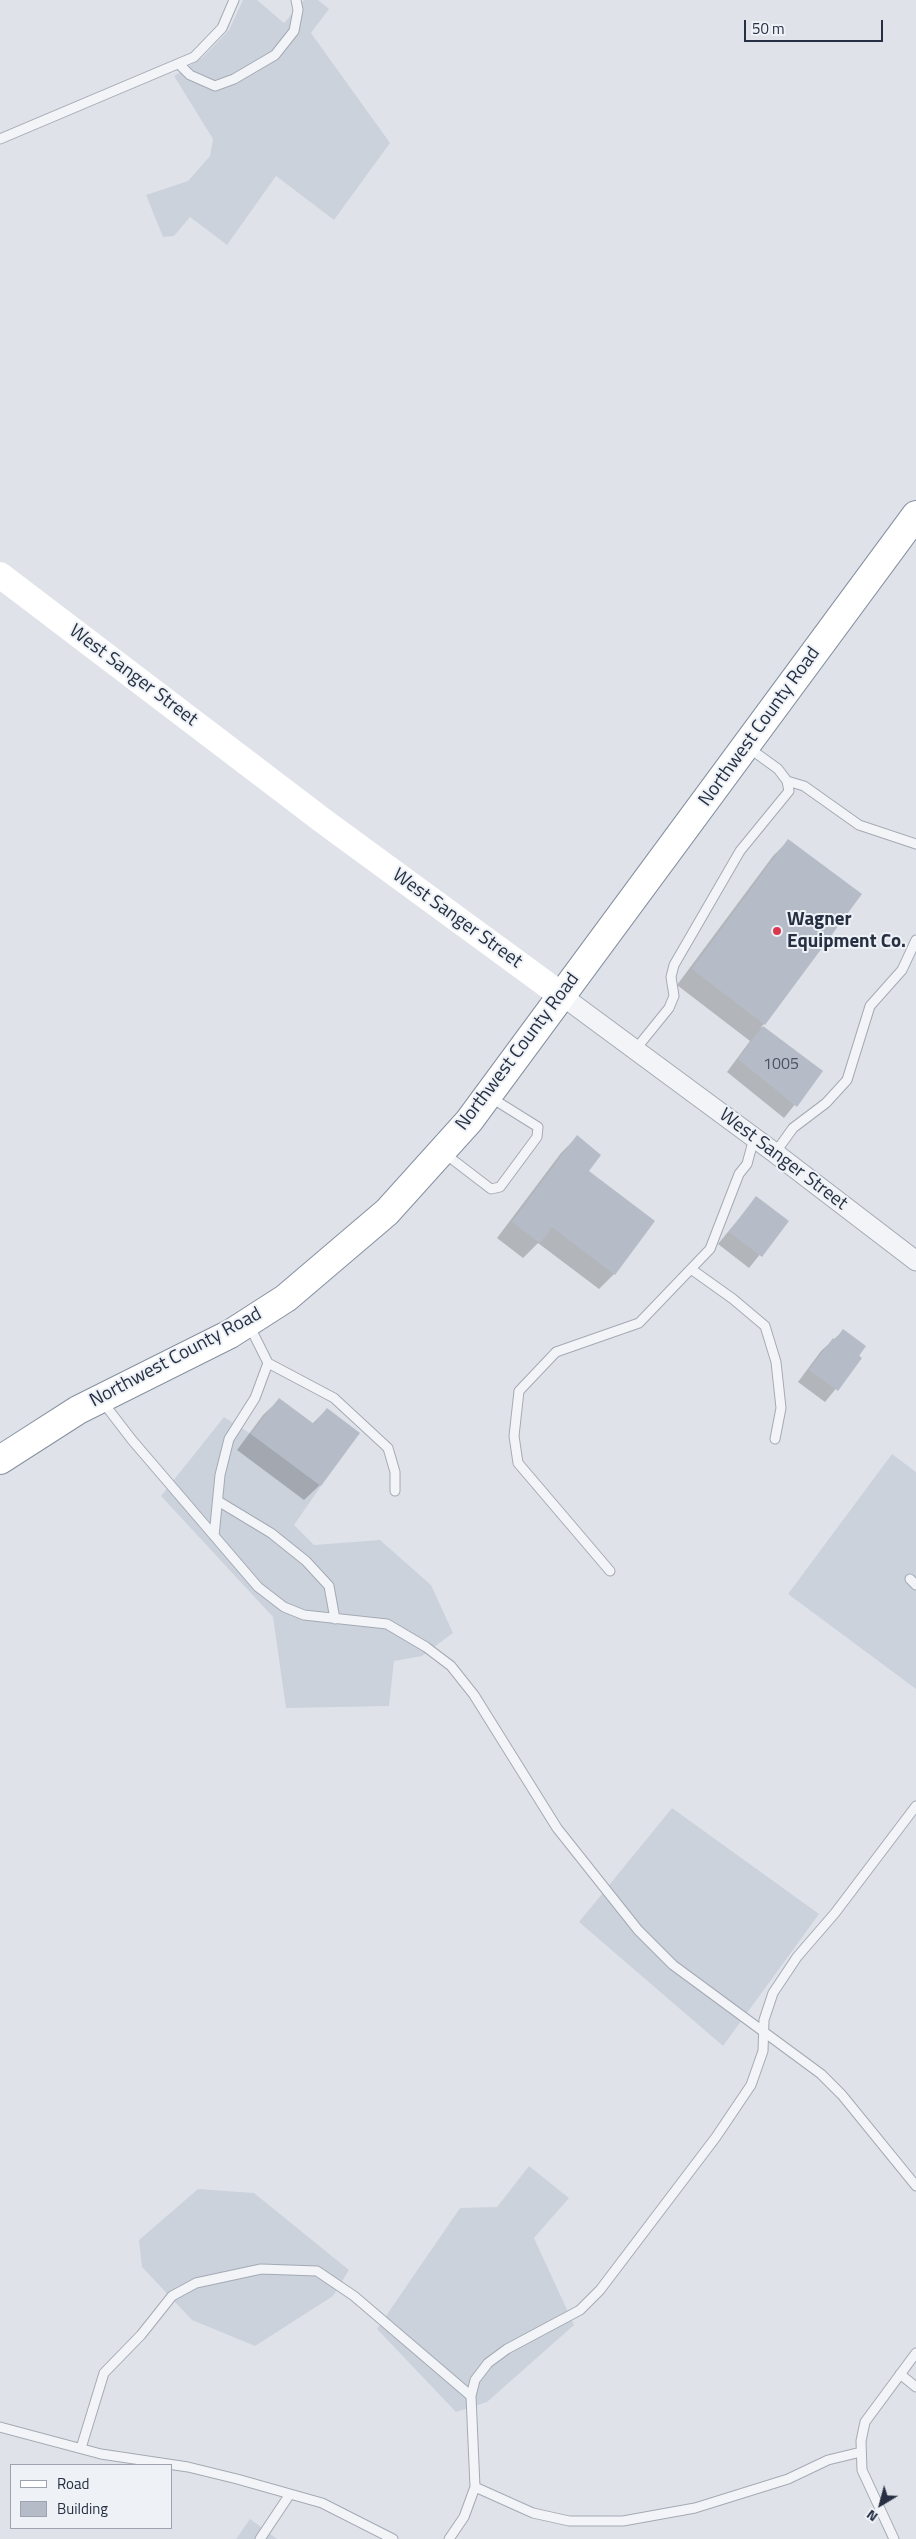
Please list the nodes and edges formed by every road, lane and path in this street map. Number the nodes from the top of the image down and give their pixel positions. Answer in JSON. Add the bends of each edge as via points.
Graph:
{"nodes":[{"id":1,"x":234,"y":0,"type":"edge"},
{"id":2,"x":296,"y":0,"type":"edge"},
{"id":3,"x":179,"y":64,"type":"junction"},
{"id":4,"x":0,"y":139,"type":"edge"},
{"id":5,"x":916,"y":515,"type":"edge"},
{"id":6,"x":0,"y":575,"type":"edge"},
{"id":7,"x":746,"y":746,"type":"junction"},
{"id":8,"x":787,"y":781,"type":"junction"},
{"id":9,"x":916,"y":844,"type":"edge"},
{"id":10,"x":916,"y":940,"type":"edge"},
{"id":11,"x":560,"y":995,"type":"junction"},
{"id":12,"x":635,"y":1050,"type":"junction"},
{"id":13,"x":488,"y":1096,"type":"junction"},
{"id":14,"x":754,"y":1138,"type":"junction"},
{"id":15,"x":442,"y":1152,"type":"junction"},
{"id":16,"x":775,"y":1153,"type":"junction"},
{"id":17,"x":916,"y":1261,"type":"edge"},
{"id":18,"x":691,"y":1269,"type":"junction"},
{"id":19,"x":248,"y":1322,"type":"junction"},
{"id":20,"x":268,"y":1363,"type":"junction"},
{"id":21,"x":100,"y":1399,"type":"junction"},
{"id":22,"x":775,"y":1439,"type":"dead end"},
{"id":23,"x":0,"y":1460,"type":"edge"},
{"id":24,"x":395,"y":1491,"type":"dead end"},
{"id":25,"x":218,"y":1501,"type":"junction"},
{"id":26,"x":214,"y":1536,"type":"junction"},
{"id":27,"x":610,"y":1571,"type":"dead end"},
{"id":28,"x":335,"y":1619,"type":"junction"},
{"id":29,"x":916,"y":1806,"type":"edge"},
{"id":30,"x":764,"y":2031,"type":"junction"},
{"id":31,"x":916,"y":2186,"type":"edge"},
{"id":32,"x":916,"y":2353,"type":"edge"},
{"id":33,"x":900,"y":2374,"type":"junction"},
{"id":34,"x":916,"y":2386,"type":"edge"},
{"id":35,"x":471,"y":2396,"type":"junction"},
{"id":36,"x":0,"y":2427,"type":"edge"},
{"id":37,"x":81,"y":2448,"type":"junction"},
{"id":38,"x":861,"y":2452,"type":"junction"},
{"id":39,"x":167,"y":2464,"type":"edge"},
{"id":40,"x":172,"y":2465,"type":"edge"},
{"id":41,"x":474,"y":2487,"type":"junction"},
{"id":42,"x":290,"y":2494,"type":"junction"},
{"id":43,"x":260,"y":2539,"type":"edge"},
{"id":44,"x":393,"y":2539,"type":"edge"},
{"id":45,"x":449,"y":2539,"type":"edge"},
{"id":46,"x":894,"y":2539,"type":"edge"}],
"edges":[{"from":1,"to":3,"type":"lane","via":[[222,28],[194,57]]},
{"from":2,"to":3,"type":"lane","via":[[298,10],[294,31],[275,55],[234,79],[215,86],[190,75]]},
{"from":3,"to":4,"type":"lane"},
{"from":5,"to":7,"type":"highway","name":"Northwest County Road"},
{"from":6,"to":11,"type":"main road","name":"West Sanger Street","via":[[318,817]]},
{"from":7,"to":8,"type":"lane","via":[[778,768]]},
{"from":7,"to":11,"type":"highway","name":"Northwest County Road"},
{"from":8,"to":9,"type":"lane","via":[[804,786],[859,825]]},
{"from":8,"to":12,"type":"lane","via":[[789,791],[740,851],[674,965],[671,977],[674,996],[669,1008]]},
{"from":10,"to":16,"type":"lane","via":[[902,970],[870,1006],[847,1080],[826,1103],[793,1128]]},
{"from":11,"to":12,"type":"street","name":"West Sanger Street"},
{"from":11,"to":13,"type":"highway","name":"Northwest County Road"},
{"from":12,"to":14,"type":"street","name":"West Sanger Street"},
{"from":13,"to":15,"type":"highway","name":"Northwest County Road"},
{"from":13,"to":15,"type":"lane","via":[[538,1127],[537,1137],[500,1187],[491,1189]]},
{"from":14,"to":16,"type":"street","name":"West Sanger Street"},
{"from":14,"to":18,"type":"lane","via":[[747,1164],[739,1174],[710,1249]]},
{"from":15,"to":19,"type":"highway","name":"Northwest County Road","via":[[386,1212],[286,1298]]},
{"from":16,"to":17,"type":"street","name":"West Sanger Street"},
{"from":18,"to":22,"type":"lane","via":[[733,1298],[765,1326],[776,1362],[781,1408]]},
{"from":18,"to":27,"type":"lane","via":[[639,1323],[556,1352],[520,1390],[514,1436],[518,1462]]},
{"from":19,"to":20,"type":"lane"},
{"from":19,"to":21,"type":"highway","name":"Northwest County Road"},
{"from":20,"to":24,"type":"lane","via":[[334,1398],[388,1448],[395,1472]]},
{"from":20,"to":25,"type":"lane","via":[[255,1398],[229,1439],[220,1475]]},
{"from":21,"to":23,"type":"highway","name":"Northwest County Road"},
{"from":21,"to":26,"type":"lane"},
{"from":25,"to":26,"type":"lane"},
{"from":25,"to":28,"type":"lane","via":[[271,1533],[306,1560],[329,1586]]},
{"from":26,"to":28,"type":"lane","via":[[258,1587],[284,1607],[304,1615]]},
{"from":28,"to":30,"type":"lane","via":[[387,1624],[426,1646],[451,1666],[474,1696],[556,1828],[638,1930],[673,1965]]},
{"from":29,"to":30,"type":"lane","via":[[835,1913],[797,1957],[773,1993],[764,2020]]},
{"from":30,"to":31,"type":"lane","via":[[821,2074],[842,2095]]},
{"from":30,"to":35,"type":"lane","via":[[763,2051],[751,2085],[716,2137],[600,2290],[580,2310],[507,2349],[488,2363],[475,2380]]},
{"from":32,"to":33,"type":"lane"},
{"from":33,"to":34,"type":"lane"},
{"from":33,"to":38,"type":"lane","via":[[865,2422]]},
{"from":35,"to":37,"type":"lane","via":[[354,2296],[317,2271],[261,2269],[196,2283],[172,2296],[104,2373]]},
{"from":35,"to":41,"type":"lane"},
{"from":36,"to":37,"type":"lane"},
{"from":37,"to":39,"type":"lane"},
{"from":38,"to":41,"type":"lane","via":[[828,2460],[788,2479],[695,2508],[623,2522],[569,2521],[533,2513]]},
{"from":38,"to":46,"type":"lane","via":[[862,2470]]},
{"from":40,"to":42,"type":"lane"},
{"from":41,"to":45,"type":"lane","via":[[464,2517]]},
{"from":42,"to":43,"type":"lane"},
{"from":42,"to":44,"type":"lane","via":[[322,2503]]}]}
